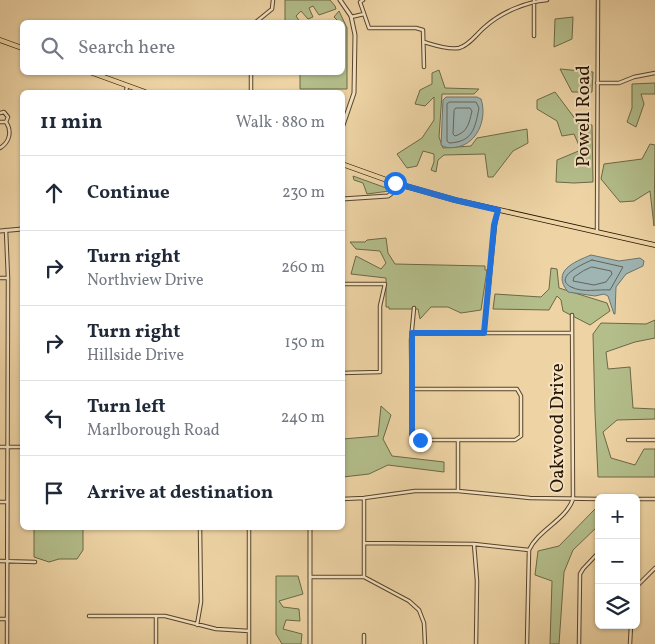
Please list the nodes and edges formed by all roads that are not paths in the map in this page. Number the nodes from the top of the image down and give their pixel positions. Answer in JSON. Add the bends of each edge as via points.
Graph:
{"nodes":[{"id":1,"x":273,"y":0,"type":"edge"},
{"id":2,"x":340,"y":0,"type":"edge"},
{"id":3,"x":363,"y":0,"type":"edge"},
{"id":4,"x":547,"y":0,"type":"edge"},
{"id":5,"x":598,"y":0,"type":"edge"},
{"id":6,"x":534,"y":1,"type":"edge"},
{"id":7,"x":364,"y":14,"type":"junction"},
{"id":8,"x":351,"y":18,"type":"junction"},
{"id":9,"x":258,"y":20,"type":"edge"},
{"id":10,"x":534,"y":36,"type":"dead end"},
{"id":11,"x":0,"y":40,"type":"edge"},
{"id":12,"x":424,"y":42,"type":"junction"},
{"id":13,"x":20,"y":47,"type":"edge"},
{"id":14,"x":424,"y":67,"type":"dead end"},
{"id":15,"x":655,"y":73,"type":"edge"},
{"id":16,"x":98,"y":75,"type":"edge"},
{"id":17,"x":251,"y":75,"type":"edge"},
{"id":18,"x":598,"y":83,"type":"junction"},
{"id":19,"x":127,"y":86,"type":"junction"},
{"id":20,"x":126,"y":90,"type":"edge"},
{"id":21,"x":139,"y":90,"type":"edge"},
{"id":22,"x":251,"y":90,"type":"edge"},
{"id":23,"x":0,"y":113,"type":"edge"},
{"id":24,"x":345,"y":119,"type":"edge"},
{"id":25,"x":0,"y":122,"type":"edge"},
{"id":26,"x":6,"y":122,"type":"junction"},
{"id":27,"x":0,"y":148,"type":"edge"},
{"id":28,"x":345,"y":165,"type":"edge"},
{"id":29,"x":395,"y":183,"type":"junction"},
{"id":30,"x":345,"y":199,"type":"edge"},
{"id":31,"x":498,"y":210,"type":"junction"},
{"id":32,"x":20,"y":229,"type":"edge"},
{"id":33,"x":6,"y":230,"type":"junction"},
{"id":34,"x":0,"y":231,"type":"edge"},
{"id":35,"x":597,"y":232,"type":"junction"},
{"id":36,"x":655,"y":246,"type":"edge"},
{"id":37,"x":0,"y":278,"type":"edge"},
{"id":38,"x":8,"y":278,"type":"junction"},
{"id":39,"x":345,"y":284,"type":"edge"},
{"id":40,"x":414,"y":308,"type":"dead end"},
{"id":41,"x":572,"y":315,"type":"dead end"},
{"id":42,"x":412,"y":333,"type":"junction"},
{"id":43,"x":484,"y":333,"type":"junction"},
{"id":44,"x":571,"y":333,"type":"junction"},
{"id":45,"x":345,"y":372,"type":"edge"},
{"id":46,"x":412,"y":389,"type":"junction"},
{"id":47,"x":458,"y":440,"type":"junction"},
{"id":48,"x":628,"y":440,"type":"dead end"},
{"id":49,"x":655,"y":440,"type":"edge"},
{"id":50,"x":0,"y":447,"type":"edge"},
{"id":51,"x":8,"y":447,"type":"junction"},
{"id":52,"x":20,"y":447,"type":"edge"},
{"id":53,"x":458,"y":491,"type":"junction"},
{"id":54,"x":364,"y":498,"type":"junction"},
{"id":55,"x":345,"y":499,"type":"edge"},
{"id":56,"x":573,"y":499,"type":"junction"},
{"id":57,"x":595,"y":499,"type":"edge"},
{"id":58,"x":640,"y":499,"type":"edge"},
{"id":59,"x":655,"y":499,"type":"edge"},
{"id":60,"x":0,"y":502,"type":"edge"},
{"id":61,"x":7,"y":502,"type":"junction"},
{"id":62,"x":200,"y":530,"type":"edge"},
{"id":63,"x":249,"y":530,"type":"edge"},
{"id":64,"x":310,"y":530,"type":"edge"},
{"id":65,"x":364,"y":543,"type":"junction"},
{"id":66,"x":474,"y":544,"type":"junction"},
{"id":67,"x":529,"y":550,"type":"junction"},
{"id":68,"x":595,"y":556,"type":"edge"},
{"id":69,"x":0,"y":561,"type":"edge"},
{"id":70,"x":7,"y":561,"type":"junction"},
{"id":71,"x":35,"y":562,"type":"dead end"},
{"id":72,"x":655,"y":568,"type":"edge"},
{"id":73,"x":309,"y":577,"type":"junction"},
{"id":74,"x":364,"y":577,"type":"junction"},
{"id":75,"x":639,"y":584,"type":"edge"},
{"id":76,"x":89,"y":616,"type":"dead end"},
{"id":77,"x":156,"y":616,"type":"junction"},
{"id":78,"x":0,"y":619,"type":"edge"},
{"id":79,"x":7,"y":619,"type":"junction"},
{"id":80,"x":196,"y":625,"type":"junction"},
{"id":81,"x":630,"y":629,"type":"edge"},
{"id":82,"x":249,"y":631,"type":"junction"},
{"id":83,"x":364,"y":635,"type":"dead end"},
{"id":84,"x":7,"y":644,"type":"edge"},
{"id":85,"x":156,"y":644,"type":"edge"},
{"id":86,"x":249,"y":644,"type":"edge"},
{"id":87,"x":310,"y":644,"type":"edge"},
{"id":88,"x":364,"y":644,"type":"edge"},
{"id":89,"x":424,"y":644,"type":"edge"},
{"id":90,"x":476,"y":644,"type":"edge"},
{"id":91,"x":527,"y":644,"type":"edge"},
{"id":92,"x":579,"y":644,"type":"edge"},
{"id":93,"x":630,"y":644,"type":"edge"}],
"edges":[{"from":1,"to":9,"type":"street","via":[[272,9]]},
{"from":2,"to":8,"type":"street"},
{"from":3,"to":7,"type":"street","via":[[360,2]]},
{"from":4,"to":6,"type":"street"},
{"from":5,"to":18,"type":"street","name":"Powell Road"},
{"from":6,"to":10,"type":"street"},
{"from":6,"to":12,"type":"street","via":[[501,15],[459,48]]},
{"from":7,"to":8,"type":"street"},
{"from":7,"to":12,"type":"street","via":[[369,28],[416,28],[423,30]]},
{"from":8,"to":24,"type":"street","via":[[354,93]]},
{"from":11,"to":13,"type":"main road"},
{"from":12,"to":14,"type":"street"},
{"from":15,"to":18,"type":"street","via":[[619,82]]},
{"from":16,"to":19,"type":"main road"},
{"from":17,"to":22,"type":"street"},
{"from":18,"to":35,"type":"street","name":"Powell Road"},
{"from":19,"to":20,"type":"street"},
{"from":19,"to":21,"type":"main road"},
{"from":23,"to":26,"type":"street","via":[[8,115]]},
{"from":25,"to":26,"type":"street"},
{"from":26,"to":27,"type":"street","via":[[9,136]]},
{"from":28,"to":29,"type":"main road"},
{"from":29,"to":30,"type":"street","via":[[388,196]]},
{"from":29,"to":31,"type":"main road"},
{"from":31,"to":35,"type":"main road"},
{"from":31,"to":43,"type":"street"},
{"from":32,"to":33,"type":"street"},
{"from":33,"to":34,"type":"street"},
{"from":33,"to":38,"type":"street"},
{"from":35,"to":36,"type":"main road"},
{"from":37,"to":38,"type":"street"},
{"from":38,"to":51,"type":"street"},
{"from":39,"to":45,"type":"street","via":[[385,284],[380,306],[380,372]]},
{"from":40,"to":42,"type":"street"},
{"from":41,"to":44,"type":"street","name":"Oakwood Drive"},
{"from":42,"to":43,"type":"street"},
{"from":42,"to":46,"type":"street"},
{"from":43,"to":44,"type":"street"},
{"from":44,"to":56,"type":"street","name":"Oakwood Drive"},
{"from":46,"to":47,"type":"street","via":[[412,434],[415,439]]},
{"from":46,"to":47,"type":"street","via":[[511,388],[520,392],[521,432],[518,439]]},
{"from":47,"to":53,"type":"street"},
{"from":48,"to":49,"type":"street"},
{"from":50,"to":51,"type":"street"},
{"from":51,"to":52,"type":"street"},
{"from":51,"to":61,"type":"street"},
{"from":53,"to":54,"type":"street","via":[[407,491]]},
{"from":53,"to":56,"type":"street"},
{"from":54,"to":55,"type":"street"},
{"from":54,"to":65,"type":"street"},
{"from":56,"to":57,"type":"street"},
{"from":56,"to":67,"type":"street","name":"Oakwood Drive"},
{"from":58,"to":59,"type":"street"},
{"from":60,"to":61,"type":"street"},
{"from":61,"to":70,"type":"street"},
{"from":62,"to":80,"type":"street","via":[[201,602]]},
{"from":63,"to":82,"type":"street"},
{"from":64,"to":73,"type":"street"},
{"from":65,"to":66,"type":"street"},
{"from":65,"to":74,"type":"street"},
{"from":66,"to":67,"type":"street"},
{"from":66,"to":90,"type":"street"},
{"from":67,"to":91,"type":"street"},
{"from":68,"to":92,"type":"street","via":[[580,574]]},
{"from":69,"to":70,"type":"street"},
{"from":70,"to":71,"type":"street"},
{"from":70,"to":79,"type":"street"},
{"from":72,"to":75,"type":"street"},
{"from":73,"to":74,"type":"street"},
{"from":73,"to":87,"type":"street"},
{"from":74,"to":89,"type":"street","via":[[416,606],[424,623]]},
{"from":76,"to":77,"type":"street"},
{"from":77,"to":80,"type":"street"},
{"from":77,"to":85,"type":"street"},
{"from":78,"to":79,"type":"street"},
{"from":79,"to":84,"type":"street"},
{"from":80,"to":82,"type":"street"},
{"from":81,"to":93,"type":"street"},
{"from":82,"to":86,"type":"street"},
{"from":83,"to":88,"type":"street"}]}
